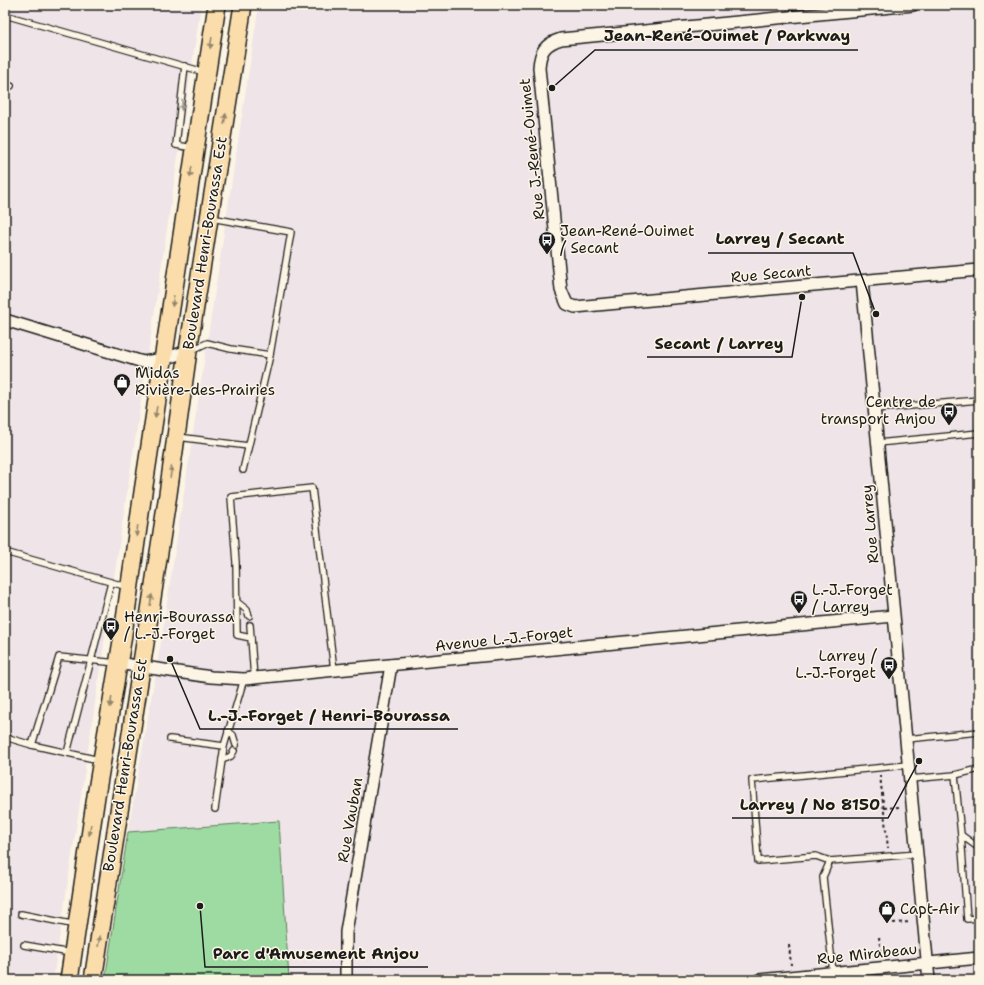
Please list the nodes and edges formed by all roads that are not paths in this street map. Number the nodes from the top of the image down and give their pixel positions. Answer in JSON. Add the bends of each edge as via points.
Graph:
{"nodes":[{"id":1,"x":217,"y":5,"type":"edge"},
{"id":2,"x":243,"y":5,"type":"edge"},
{"id":3,"x":913,"y":5,"type":"edge"},
{"id":4,"x":5,"y":15,"type":"edge"},
{"id":5,"x":185,"y":66,"type":"junction"},
{"id":6,"x":207,"y":72,"type":"junction"},
{"id":7,"x":195,"y":148,"type":"junction"},
{"id":8,"x":209,"y":218,"type":"junction"},
{"id":9,"x":979,"y":270,"type":"edge"},
{"id":10,"x":862,"y":280,"type":"junction"},
{"id":11,"x":567,"y":304,"type":"joint"},
{"id":12,"x":5,"y":320,"type":"edge"},
{"id":13,"x":188,"y":351,"type":"junction"},
{"id":14,"x":270,"y":355,"type":"junction"},
{"id":15,"x":164,"y":359,"type":"junction"},
{"id":16,"x":979,"y":400,"type":"edge"},
{"id":17,"x":875,"y":409,"type":"junction"},
{"id":18,"x":979,"y":433,"type":"edge"},
{"id":19,"x":176,"y":437,"type":"junction"},
{"id":20,"x":878,"y":443,"type":"junction"},
{"id":21,"x":248,"y":446,"type":"junction"},
{"id":22,"x":243,"y":470,"type":"dead end"},
{"id":23,"x":5,"y":552,"type":"edge"},
{"id":24,"x":111,"y":583,"type":"junction"},
{"id":25,"x":129,"y":587,"type":"junction"},
{"id":26,"x":237,"y":602,"type":"junction"},
{"id":27,"x":249,"y":616,"type":"dead end"},
{"id":28,"x":893,"y":616,"type":"junction"},
{"id":29,"x":250,"y":625,"type":"dead end"},
{"id":30,"x":251,"y":638,"type":"junction"},
{"id":31,"x":92,"y":660,"type":"junction"},
{"id":32,"x":117,"y":663,"type":"junction"},
{"id":33,"x":391,"y":665,"type":"junction"},
{"id":34,"x":140,"y":666,"type":"junction"},
{"id":35,"x":334,"y":670,"type":"junction"},
{"id":36,"x":249,"y":678,"type":"junction"},
{"id":37,"x":228,"y":731,"type":"junction"},
{"id":38,"x":979,"y":732,"type":"edge"},
{"id":39,"x":5,"y":737,"type":"edge"},
{"id":40,"x":170,"y":739,"type":"dead end"},
{"id":41,"x":906,"y":739,"type":"junction"},
{"id":42,"x":32,"y":745,"type":"junction"},
{"id":43,"x":224,"y":746,"type":"junction"},
{"id":44,"x":68,"y":753,"type":"junction"},
{"id":45,"x":101,"y":760,"type":"junction"},
{"id":46,"x":222,"y":760,"type":"junction"},
{"id":47,"x":908,"y":765,"type":"junction"},
{"id":48,"x":979,"y":769,"type":"edge"},
{"id":49,"x":955,"y":775,"type":"junction"},
{"id":50,"x":910,"y":779,"type":"junction"},
{"id":51,"x":215,"y":809,"type":"dead end"},
{"id":52,"x":961,"y":835,"type":"junction"},
{"id":53,"x":979,"y":848,"type":"edge"},
{"id":54,"x":917,"y":854,"type":"junction"},
{"id":55,"x":830,"y":861,"type":"junction"},
{"id":56,"x":21,"y":914,"type":"dead end"},
{"id":57,"x":979,"y":918,"type":"edge"},
{"id":58,"x":76,"y":925,"type":"junction"},
{"id":59,"x":24,"y":945,"type":"dead end"},
{"id":60,"x":72,"y":954,"type":"junction"},
{"id":61,"x":979,"y":958,"type":"edge"},
{"id":62,"x":927,"y":963,"type":"junction"},
{"id":63,"x":833,"y":972,"type":"junction"},
{"id":64,"x":69,"y":980,"type":"edge"},
{"id":65,"x":93,"y":980,"type":"edge"},
{"id":66,"x":346,"y":980,"type":"edge"},
{"id":67,"x":759,"y":980,"type":"edge"},
{"id":68,"x":929,"y":980,"type":"edge"}],
"edges":[{"from":1,"to":6,"type":"main road","name":"Boulevard Henri-Bourassa Est","one_way":true},
{"from":8,"to":2,"type":"main road","name":"Boulevard Henri-Bourassa Est","one_way":true},
{"from":3,"to":11,"type":"street","name":"Rue J.-René-Ouimet","via":[[569,38],[551,42],[543,49],[539,58],[539,68],[561,290]]},
{"from":4,"to":5,"type":"lane"},
{"from":5,"to":6,"type":"lane"},
{"from":5,"to":7,"type":"lane","one_way":true,"via":[[176,145]]},
{"from":6,"to":7,"type":"main road","name":"Boulevard Henri-Bourassa Est"},
{"from":7,"to":15,"type":"main road","name":"Boulevard Henri-Bourassa Est","one_way":true},
{"from":8,"to":13,"type":"main road","name":"Boulevard Henri-Bourassa Est"},
{"from":8,"to":14,"type":"lane","via":[[291,232]]},
{"from":9,"to":10,"type":"street","name":"Rue Secant"},
{"from":10,"to":11,"type":"street","name":"Rue Secant","via":[[575,307]]},
{"from":10,"to":17,"type":"street","name":"Rue Larrey"},
{"from":12,"to":15,"type":"street","via":[[143,362]]},
{"from":13,"to":14,"type":"lane","via":[[207,343]]},
{"from":13,"to":15,"type":"street"},
{"from":13,"to":19,"type":"main road","name":"Boulevard Henri-Bourassa Est"},
{"from":14,"to":21,"type":"lane"},
{"from":15,"to":25,"type":"main road","name":"Boulevard Henri-Bourassa Est","one_way":true},
{"from":16,"to":17,"type":"lane"},
{"from":17,"to":20,"type":"street","name":"Rue Larrey"},
{"from":18,"to":20,"type":"lane"},
{"from":19,"to":21,"type":"lane"},
{"from":34,"to":19,"type":"main road","name":"Boulevard Henri-Bourassa Est","one_way":true},
{"from":20,"to":28,"type":"street","name":"Rue Larrey"},
{"from":21,"to":22,"type":"lane"},
{"from":23,"to":24,"type":"lane"},
{"from":24,"to":25,"type":"lane"},
{"from":24,"to":31,"type":"lane"},
{"from":25,"to":32,"type":"main road","name":"Boulevard Henri-Bourassa Est"},
{"from":26,"to":27,"type":"lane","via":[[247,610]]},
{"from":26,"to":30,"type":"lane","via":[[237,636]]},
{"from":26,"to":35,"type":"lane","via":[[231,497],[312,488]]},
{"from":28,"to":33,"type":"street","name":"Avenue L.-J.-Forget"},
{"from":28,"to":41,"type":"street","name":"Rue Larrey"},
{"from":29,"to":30,"type":"lane"},
{"from":30,"to":36,"type":"lane"},
{"from":31,"to":32,"type":"lane"},
{"from":31,"to":42,"type":"lane","via":[[59,657]]},
{"from":31,"to":44,"type":"lane"},
{"from":32,"to":34,"type":"street","name":"Avenue L.-J.-Forget"},
{"from":32,"to":45,"type":"main road","name":"Boulevard Henri-Bourassa Est","one_way":true},
{"from":33,"to":35,"type":"street","name":"Avenue L.-J.-Forget"},
{"from":33,"to":66,"type":"street","name":"Rue Vauban","via":[[346,932]]},
{"from":34,"to":36,"type":"street","name":"Avenue L.-J.-Forget","via":[[210,677]]},
{"from":65,"to":34,"type":"main road","name":"Boulevard Henri-Bourassa Est","one_way":true},
{"from":35,"to":36,"type":"street","name":"Avenue L.-J.-Forget"},
{"from":36,"to":37,"type":"lane"},
{"from":37,"to":43,"type":"lane"},
{"from":37,"to":46,"type":"lane","via":[[233,736],[235,748],[231,756]]},
{"from":38,"to":41,"type":"lane"},
{"from":39,"to":42,"type":"lane"},
{"from":40,"to":43,"type":"lane"},
{"from":41,"to":47,"type":"street","name":"Rue Larrey"},
{"from":42,"to":44,"type":"lane"},
{"from":43,"to":46,"type":"lane"},
{"from":44,"to":45,"type":"lane"},
{"from":45,"to":58,"type":"main road","name":"Boulevard Henri-Bourassa Est","one_way":true},
{"from":46,"to":51,"type":"lane"},
{"from":47,"to":50,"type":"street","name":"Rue Larrey"},
{"from":47,"to":55,"type":"lane","via":[[752,780],[758,861],[816,856]]},
{"from":48,"to":49,"type":"lane"},
{"from":49,"to":50,"type":"lane"},
{"from":49,"to":52,"type":"lane"},
{"from":50,"to":54,"type":"street","name":"Rue Larrey"},
{"from":52,"to":53,"type":"lane"},
{"from":52,"to":57,"type":"lane","via":[[967,919]]},
{"from":54,"to":55,"type":"lane"},
{"from":54,"to":62,"type":"street","name":"Rue Larrey"},
{"from":55,"to":63,"type":"lane","via":[[823,877]]},
{"from":56,"to":58,"type":"lane"},
{"from":58,"to":60,"type":"main road","name":"Boulevard Henri-Bourassa Est"},
{"from":59,"to":60,"type":"lane"},
{"from":60,"to":64,"type":"main road","name":"Boulevard Henri-Bourassa Est"},
{"from":61,"to":62,"type":"street","name":"Rue Mirabeau"},
{"from":62,"to":63,"type":"street","name":"Rue Mirabeau"},
{"from":62,"to":68,"type":"street","name":"Rue Larrey"},
{"from":63,"to":67,"type":"street","name":"Rue Mirabeau"}]}
